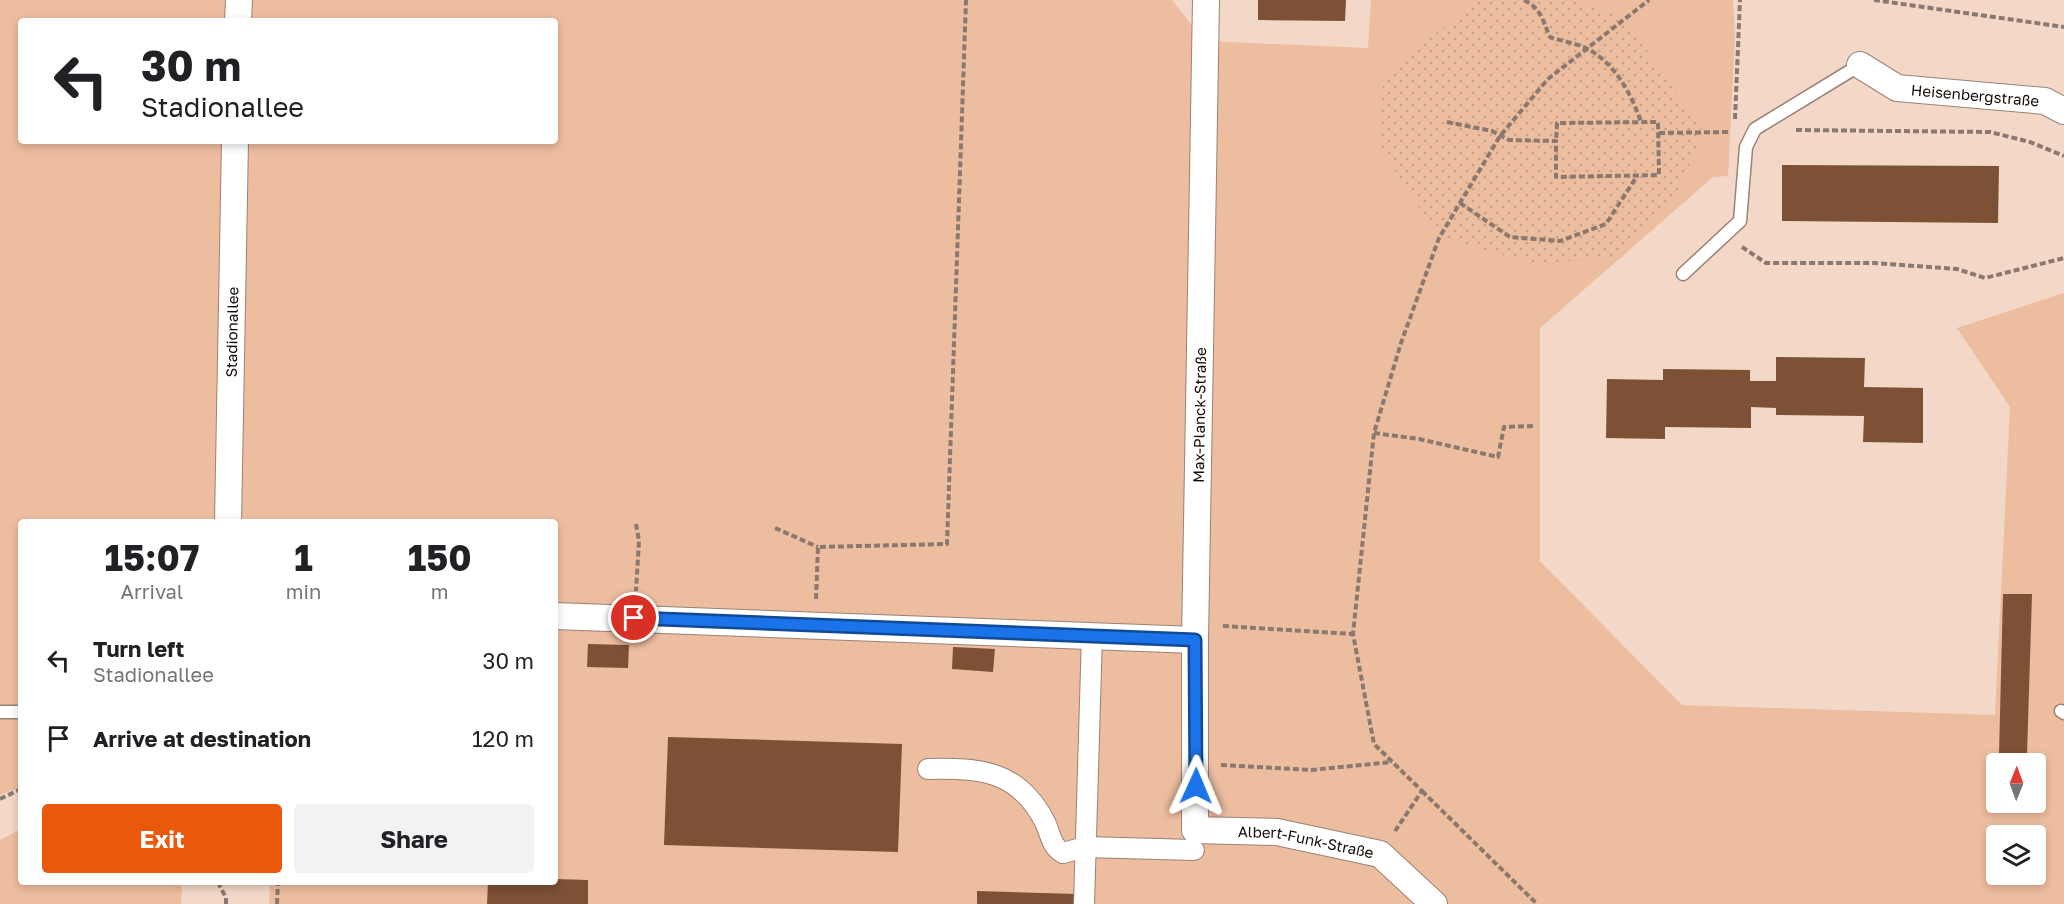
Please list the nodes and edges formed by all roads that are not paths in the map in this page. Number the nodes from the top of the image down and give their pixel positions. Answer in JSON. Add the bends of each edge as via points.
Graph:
{"nodes":[{"id":1,"x":239,"y":0,"type":"edge"},
{"id":2,"x":1206,"y":0,"type":"edge"},
{"id":3,"x":238,"y":18,"type":"edge"},
{"id":4,"x":1860,"y":65,"type":"joint"},
{"id":5,"x":2064,"y":111,"type":"edge"},
{"id":6,"x":235,"y":144,"type":"edge"},
{"id":7,"x":1683,"y":274,"type":"dead end"},
{"id":8,"x":228,"y":519,"type":"edge"},
{"id":9,"x":558,"y":616,"type":"edge"},
{"id":10,"x":1092,"y":635,"type":"junction"},
{"id":11,"x":1195,"y":640,"type":"junction"},
{"id":12,"x":0,"y":712,"type":"edge"},
{"id":13,"x":18,"y":712,"type":"edge"},
{"id":14,"x":927,"y":769,"type":"dead end"},
{"id":15,"x":1194,"y":840,"type":"junction"},
{"id":16,"x":1085,"y":847,"type":"junction"},
{"id":17,"x":1084,"y":904,"type":"edge"},
{"id":18,"x":1434,"y":904,"type":"edge"}],
"edges":[{"from":1,"to":3,"type":"street"},
{"from":2,"to":11,"type":"street","name":"Max-Planck-Straße"},
{"from":4,"to":5,"type":"street","name":"Heisenbergstraße","via":[[1897,88],[2045,101]]},
{"from":4,"to":7,"type":"lane","name":"Heisenbergstraße","via":[[1755,129],[1746,147],[1740,221]]},
{"from":6,"to":8,"type":"street","name":"Stadionallee"},
{"from":9,"to":10,"type":"street"},
{"from":10,"to":11,"type":"street"},
{"from":10,"to":16,"type":"street"},
{"from":11,"to":15,"type":"street","name":"Max-Planck-Straße"},
{"from":12,"to":13,"type":"lane"},
{"from":14,"to":16,"type":"street","via":[[973,768],[1000,777],[1020,788],[1035,803],[1054,847],[1064,853]]},
{"from":15,"to":16,"type":"street"},
{"from":15,"to":18,"type":"street","name":"Albert-Funk-Straße","via":[[1277,832],[1380,854]]},
{"from":16,"to":17,"type":"street"}]}
